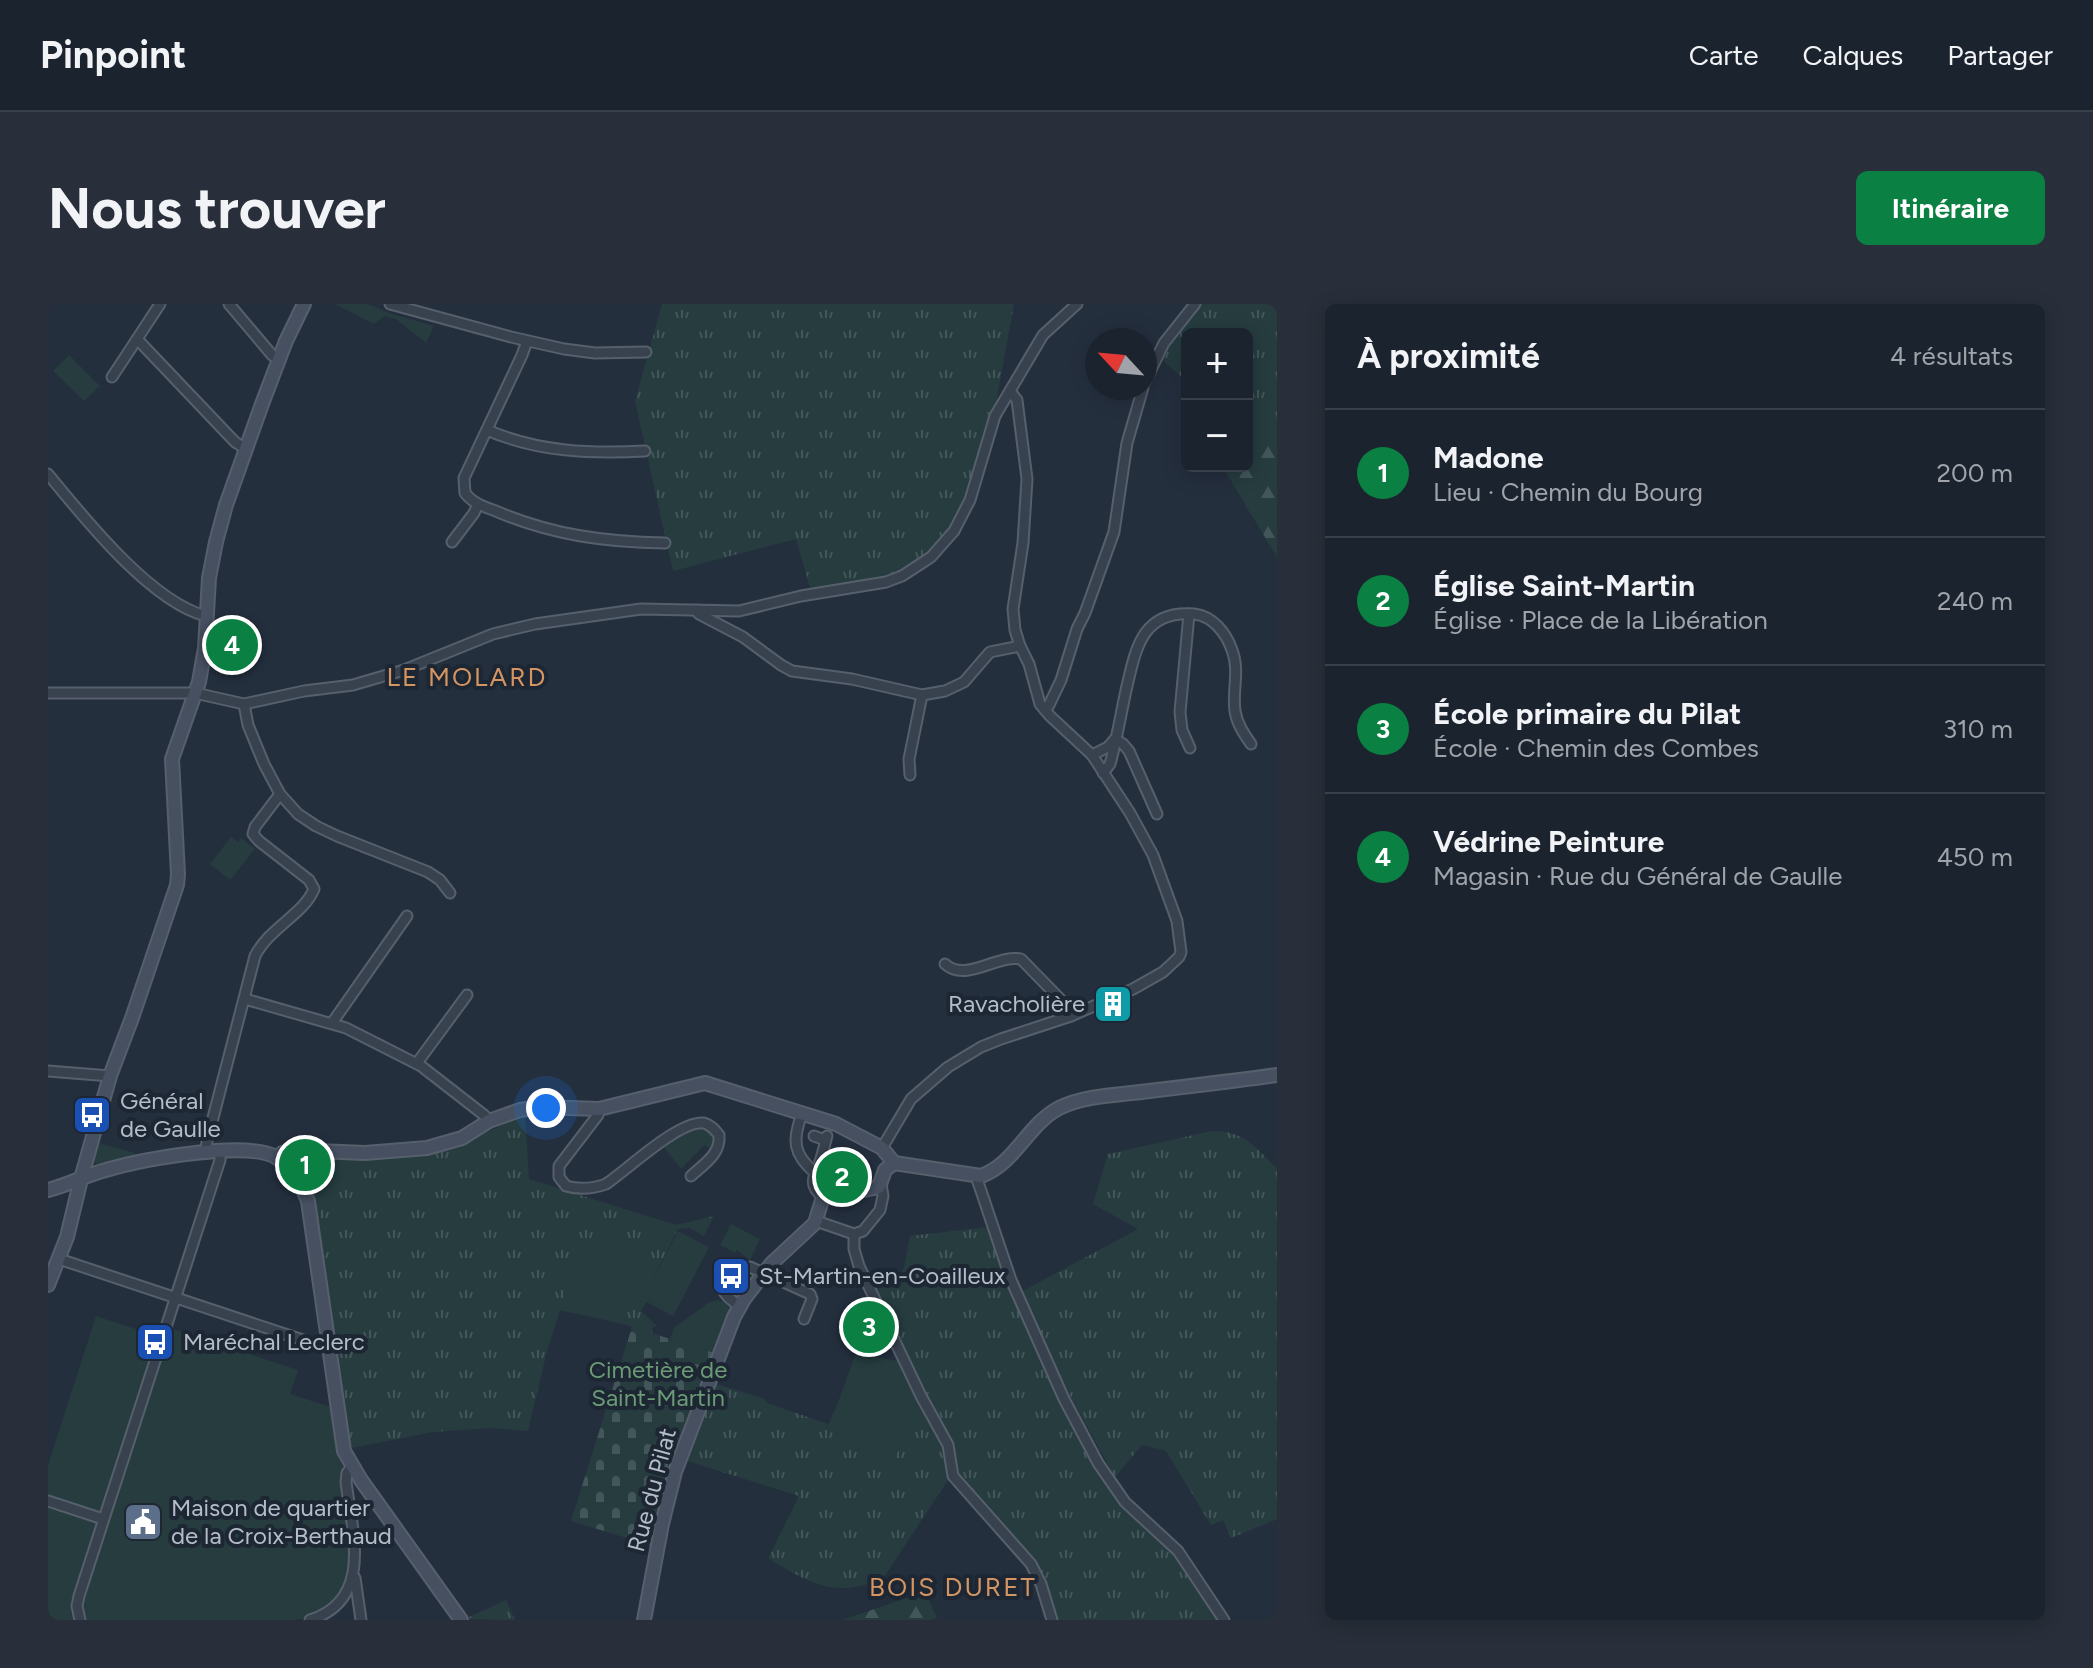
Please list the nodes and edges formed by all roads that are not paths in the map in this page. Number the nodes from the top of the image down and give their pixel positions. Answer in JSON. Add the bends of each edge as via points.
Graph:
{"nodes":[{"id":1,"x":160,"y":304,"type":"edge"},
{"id":2,"x":229,"y":304,"type":"edge"},
{"id":3,"x":304,"y":304,"type":"edge"},
{"id":4,"x":390,"y":304,"type":"edge"},
{"id":5,"x":1077,"y":304,"type":"edge"},
{"id":6,"x":1195,"y":304,"type":"edge"},
{"id":7,"x":137,"y":339,"type":"junction"},
{"id":8,"x":527,"y":341,"type":"junction"},
{"id":9,"x":646,"y":352,"type":"dead end"},
{"id":10,"x":1157,"y":357,"type":"edge"},
{"id":11,"x":279,"y":359,"type":"junction"},
{"id":12,"x":112,"y":377,"type":"dead end"},
{"id":13,"x":1010,"y":391,"type":"junction"},
{"id":14,"x":1140,"y":400,"type":"edge"},
{"id":15,"x":487,"y":430,"type":"junction"},
{"id":16,"x":246,"y":449,"type":"junction"},
{"id":17,"x":645,"y":451,"type":"dead end"},
{"id":18,"x":48,"y":474,"type":"edge"},
{"id":19,"x":478,"y":504,"type":"junction"},
{"id":20,"x":452,"y":542,"type":"dead end"},
{"id":21,"x":665,"y":543,"type":"dead end"},
{"id":22,"x":696,"y":610,"type":"junction"},
{"id":23,"x":1189,"y":614,"type":"junction"},
{"id":24,"x":206,"y":616,"type":"junction"},
{"id":25,"x":1020,"y":646,"type":"junction"},
{"id":26,"x":48,"y":693,"type":"edge"},
{"id":27,"x":195,"y":693,"type":"junction"},
{"id":28,"x":922,"y":695,"type":"junction"},
{"id":29,"x":244,"y":704,"type":"junction"},
{"id":30,"x":1045,"y":710,"type":"junction"},
{"id":31,"x":1115,"y":739,"type":"junction"},
{"id":32,"x":1251,"y":744,"type":"dead end"},
{"id":33,"x":1190,"y":748,"type":"dead end"},
{"id":34,"x":1092,"y":755,"type":"junction"},
{"id":35,"x":1103,"y":773,"type":"junction"},
{"id":36,"x":910,"y":775,"type":"dead end"},
{"id":37,"x":280,"y":794,"type":"junction"},
{"id":38,"x":1157,"y":814,"type":"dead end"},
{"id":39,"x":450,"y":893,"type":"dead end"},
{"id":40,"x":407,"y":916,"type":"dead end"},
{"id":41,"x":945,"y":964,"type":"dead end"},
{"id":42,"x":467,"y":995,"type":"dead end"},
{"id":43,"x":245,"y":999,"type":"junction"},
{"id":44,"x":1071,"y":1016,"type":"junction"},
{"id":45,"x":332,"y":1023,"type":"junction"},
{"id":46,"x":417,"y":1063,"type":"junction"},
{"id":47,"x":48,"y":1071,"type":"edge"},
{"id":48,"x":1277,"y":1075,"type":"edge"},
{"id":49,"x":110,"y":1076,"type":"junction"},
{"id":50,"x":599,"y":1109,"type":"junction"},
{"id":51,"x":802,"y":1114,"type":"junction"},
{"id":52,"x":489,"y":1121,"type":"junction"},
{"id":53,"x":814,"y":1136,"type":"dead end"},
{"id":54,"x":882,"y":1148,"type":"junction"},
{"id":55,"x":213,"y":1152,"type":"junction"},
{"id":56,"x":277,"y":1158,"type":"junction"},
{"id":57,"x":894,"y":1163,"type":"junction"},
{"id":58,"x":815,"y":1173,"type":"junction"},
{"id":59,"x":691,"y":1176,"type":"dead end"},
{"id":60,"x":976,"y":1176,"type":"junction"},
{"id":61,"x":81,"y":1179,"type":"junction"},
{"id":62,"x":881,"y":1184,"type":"junction"},
{"id":63,"x":48,"y":1190,"type":"edge"},
{"id":64,"x":823,"y":1197,"type":"junction"},
{"id":65,"x":816,"y":1221,"type":"junction"},
{"id":66,"x":854,"y":1234,"type":"junction"},
{"id":67,"x":59,"y":1259,"type":"junction"},
{"id":68,"x":763,"y":1273,"type":"junction"},
{"id":69,"x":48,"y":1285,"type":"edge"},
{"id":70,"x":175,"y":1298,"type":"junction"},
{"id":71,"x":739,"y":1306,"type":"junction"},
{"id":72,"x":804,"y":1319,"type":"dead end"},
{"id":73,"x":328,"y":1347,"type":"junction"},
{"id":74,"x":352,"y":1466,"type":"junction"},
{"id":75,"x":48,"y":1501,"type":"edge"},
{"id":76,"x":103,"y":1519,"type":"junction"},
{"id":77,"x":354,"y":1575,"type":"junction"},
{"id":78,"x":337,"y":1605,"type":"junction"},
{"id":79,"x":360,"y":1616,"type":"edge"},
{"id":80,"x":80,"y":1620,"type":"edge"},
{"id":81,"x":310,"y":1620,"type":"edge"},
{"id":82,"x":461,"y":1620,"type":"edge"},
{"id":83,"x":644,"y":1620,"type":"edge"},
{"id":84,"x":1052,"y":1620,"type":"edge"},
{"id":85,"x":1224,"y":1620,"type":"edge"}],
"edges":[{"from":1,"to":7,"type":"street"},
{"from":2,"to":11,"type":"street"},
{"from":3,"to":11,"type":"street"},
{"from":4,"to":8,"type":"street"},
{"from":5,"to":13,"type":"street","via":[[1043,335]]},
{"from":6,"to":10,"type":"street"},
{"from":7,"to":12,"type":"street"},
{"from":7,"to":16,"type":"street"},
{"from":8,"to":9,"type":"street","via":[[595,353]]},
{"from":8,"to":15,"type":"street"},
{"from":11,"to":16,"type":"street"},
{"from":13,"to":22,"type":"street","via":[[992,424],[963,516],[944,545],[917,568],[886,582],[748,609]]},
{"from":13,"to":25,"type":"street","via":[[1017,400],[1026,463],[1023,543],[1013,609]]},
{"from":14,"to":30,"type":"street","via":[[1127,443],[1114,532],[1061,680]]},
{"from":15,"to":17,"type":"street","via":[[574,452]]},
{"from":15,"to":19,"type":"street","via":[[463,485]]},
{"from":16,"to":24,"type":"street","via":[[216,542]]},
{"from":18,"to":24,"type":"street","via":[[153,587]]},
{"from":19,"to":20,"type":"street"},
{"from":19,"to":21,"type":"street","via":[[571,535]]},
{"from":22,"to":28,"type":"street","via":[[792,671]]},
{"from":22,"to":29,"type":"street","via":[[641,609],[535,624],[366,681]]},
{"from":23,"to":31,"type":"street","via":[[1159,621],[1142,638]]},
{"from":23,"to":32,"type":"street","via":[[1215,624],[1231,647],[1235,713]]},
{"from":23,"to":33,"type":"street","via":[[1180,722]]},
{"from":24,"to":27,"type":"street"},
{"from":25,"to":28,"type":"street","via":[[990,652],[964,682]]},
{"from":25,"to":30,"type":"street"},
{"from":26,"to":27,"type":"street"},
{"from":27,"to":29,"type":"street"},
{"from":27,"to":49,"type":"street","via":[[172,759],[177,885]]},
{"from":28,"to":36,"type":"street"},
{"from":29,"to":37,"type":"street","via":[[254,741]]},
{"from":30,"to":34,"type":"street"},
{"from":31,"to":34,"type":"street"},
{"from":31,"to":35,"type":"street"},
{"from":31,"to":38,"type":"street","via":[[1129,751]]},
{"from":34,"to":35,"type":"street"},
{"from":35,"to":44,"type":"street","via":[[1153,855],[1177,921],[1181,952],[1153,979]]},
{"from":37,"to":39,"type":"street","via":[[316,826],[428,872]]},
{"from":37,"to":43,"type":"street","via":[[253,834],[314,889],[259,949]]},
{"from":40,"to":45,"type":"street"},
{"from":41,"to":44,"type":"street","via":[[959,971],[1021,959]]},
{"from":42,"to":46,"type":"street"},
{"from":43,"to":45,"type":"street"},
{"from":43,"to":55,"type":"street","via":[[207,1141]]},
{"from":44,"to":54,"type":"street","via":[[1001,1039],[948,1067],[917,1091]]},
{"from":45,"to":46,"type":"street"},
{"from":46,"to":52,"type":"street"},
{"from":47,"to":49,"type":"street"},
{"from":48,"to":60,"type":"street","via":[[1068,1104],[1050,1113],[997,1168]]},
{"from":49,"to":61,"type":"street"},
{"from":50,"to":51,"type":"street","via":[[705,1083]]},
{"from":50,"to":52,"type":"street","via":[[540,1107]]},
{"from":50,"to":59,"type":"street","via":[[559,1166],[566,1186],[606,1184],[674,1132],[703,1123],[719,1135],[719,1148]]},
{"from":51,"to":54,"type":"street","via":[[836,1124]]},
{"from":51,"to":58,"type":"street","via":[[795,1145]]},
{"from":52,"to":56,"type":"street","via":[[462,1138],[427,1148],[365,1153],[294,1150]]},
{"from":53,"to":58,"type":"street","via":[[826,1138]]},
{"from":54,"to":57,"type":"street"},
{"from":55,"to":56,"type":"street","via":[[255,1151]]},
{"from":55,"to":61,"type":"street","via":[[119,1166]]},
{"from":55,"to":70,"type":"street","via":[[220,1160]]},
{"from":56,"to":73,"type":"street","via":[[308,1201]]},
{"from":57,"to":60,"type":"street"},
{"from":57,"to":62,"type":"street"},
{"from":58,"to":64,"type":"street","via":[[814,1187]]},
{"from":60,"to":85,"type":"street","via":[[1011,1280],[1098,1463],[1132,1510],[1178,1551]]},
{"from":61,"to":63,"type":"street"},
{"from":61,"to":67,"type":"street"},
{"from":62,"to":64,"type":"street"},
{"from":62,"to":66,"type":"street","via":[[878,1214]]},
{"from":64,"to":65,"type":"street"},
{"from":65,"to":66,"type":"street"},
{"from":65,"to":68,"type":"street","name":"Rue du Pilat"},
{"from":66,"to":84,"type":"street","via":[[859,1266],[948,1445],[953,1476],[1031,1564]]},
{"from":67,"to":69,"type":"street"},
{"from":67,"to":70,"type":"street"},
{"from":68,"to":71,"type":"street","name":"Rue du Pilat"},
{"from":68,"to":71,"type":"street","via":[[745,1268],[727,1285],[724,1292]]},
{"from":68,"to":72,"type":"street","via":[[810,1294]]},
{"from":70,"to":73,"type":"street"},
{"from":70,"to":76,"type":"street"},
{"from":71,"to":83,"type":"street","name":"Rue du Pilat","via":[[675,1472]]},
{"from":73,"to":74,"type":"street","via":[[342,1441]]},
{"from":74,"to":77,"type":"street","via":[[346,1482]]},
{"from":74,"to":82,"type":"street"},
{"from":75,"to":76,"type":"street"},
{"from":76,"to":80,"type":"street","via":[[79,1596]]},
{"from":77,"to":78,"type":"street"},
{"from":77,"to":79,"type":"street"},
{"from":78,"to":79,"type":"street"},
{"from":78,"to":81,"type":"street"}]}
